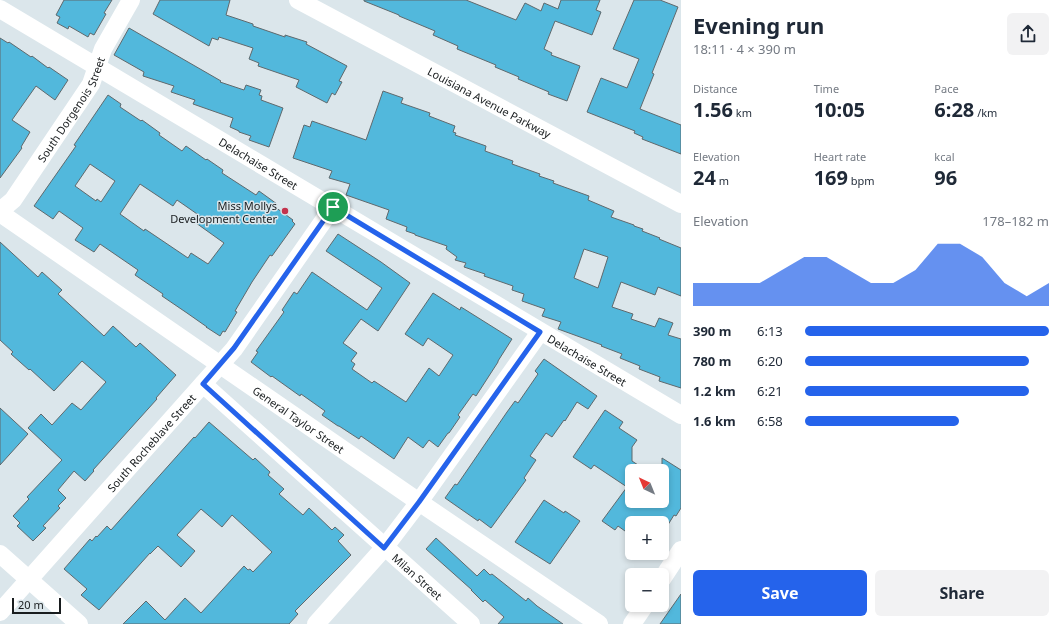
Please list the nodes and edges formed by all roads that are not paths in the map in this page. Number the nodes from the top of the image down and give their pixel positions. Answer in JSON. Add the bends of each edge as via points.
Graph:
{"nodes":[{"id":1,"x":130,"y":0,"type":"edge"},
{"id":2,"x":298,"y":0,"type":"edge"},
{"id":3,"x":0,"y":9,"type":"edge"},
{"id":4,"x":98,"y":66,"type":"junction"},
{"id":5,"x":681,"y":204,"type":"edge"},
{"id":6,"x":333,"y":207,"type":"junction"},
{"id":7,"x":0,"y":212,"type":"edge"},
{"id":8,"x":540,"y":332,"type":"junction"},
{"id":9,"x":219,"y":365,"type":"junction"},
{"id":10,"x":203,"y":384,"type":"junction"},
{"id":11,"x":681,"y":415,"type":"edge"},
{"id":12,"x":419,"y":502,"type":"junction"},
{"id":13,"x":384,"y":548,"type":"junction"},
{"id":14,"x":681,"y":550,"type":"edge"},
{"id":15,"x":0,"y":554,"type":"edge"},
{"id":16,"x":669,"y":568,"type":"edge"},
{"id":17,"x":29,"y":580,"type":"junction"},
{"id":18,"x":0,"y":612,"type":"edge"},
{"id":19,"x":640,"y":612,"type":"edge"},
{"id":20,"x":79,"y":624,"type":"edge"},
{"id":21,"x":316,"y":624,"type":"edge"},
{"id":22,"x":471,"y":624,"type":"edge"},
{"id":23,"x":599,"y":624,"type":"edge"},
{"id":24,"x":632,"y":624,"type":"edge"}],
"edges":[{"from":1,"to":4,"type":"street","name":"South Dorgenois Street","via":[[103,49]]},
{"from":2,"to":5,"type":"street","name":"Louisiana Avenue Parkway"},
{"from":3,"to":4,"type":"street","name":"Delachaise Street"},
{"from":4,"to":6,"type":"street","name":"Delachaise Street"},
{"from":4,"to":7,"type":"street","name":"South Dorgenois Street","via":[[91,84],[13,200]]},
{"from":6,"to":8,"type":"street","name":"Delachaise Street"},
{"from":6,"to":9,"type":"street","name":"South Rocheblave Street","via":[[234,348]]},
{"from":7,"to":9,"type":"street","name":"General Taylor Street"},
{"from":8,"to":11,"type":"street","name":"Delachaise Street"},
{"from":8,"to":12,"type":"street"},
{"from":9,"to":10,"type":"street","name":"South Rocheblave Street"},
{"from":9,"to":12,"type":"street","name":"General Taylor Street"},
{"from":10,"to":13,"type":"street","name":"Milan Street"},
{"from":10,"to":17,"type":"street","name":"South Rocheblave Street"},
{"from":12,"to":13,"type":"street"},
{"from":12,"to":23,"type":"street","name":"General Taylor Street"},
{"from":13,"to":21,"type":"street"},
{"from":13,"to":22,"type":"street","name":"Milan Street"},
{"from":14,"to":16,"type":"street"},
{"from":15,"to":17,"type":"street"},
{"from":17,"to":18,"type":"street","name":"South Rocheblave Street"},
{"from":17,"to":20,"type":"street"},
{"from":19,"to":24,"type":"street"}]}
